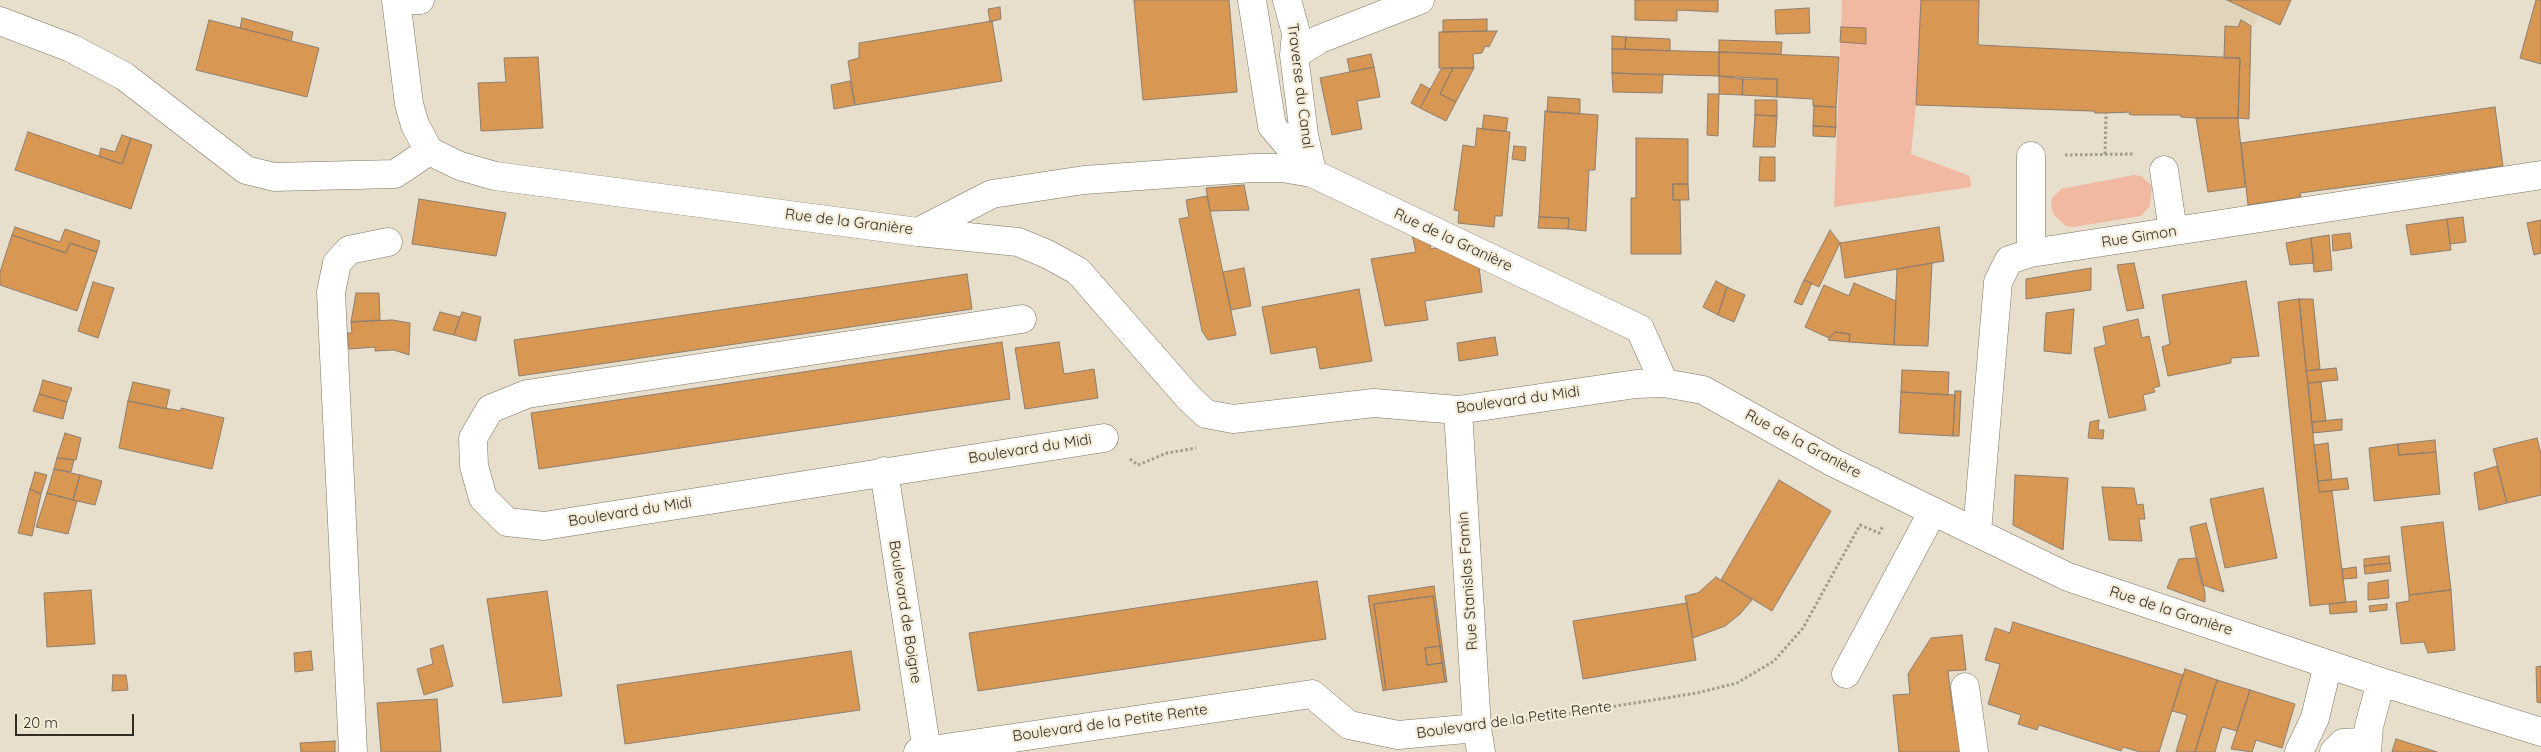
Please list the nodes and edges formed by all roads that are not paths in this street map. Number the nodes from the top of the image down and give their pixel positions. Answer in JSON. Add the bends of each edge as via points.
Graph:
{"nodes":[{"id":1,"x":404,"y":0,"type":"edge"},
{"id":2,"x":1252,"y":0,"type":"edge"},
{"id":3,"x":1287,"y":0,"type":"edge"},
{"id":4,"x":1420,"y":0,"type":"edge"},
{"id":5,"x":0,"y":21,"type":"edge"},
{"id":6,"x":1294,"y":55,"type":"junction"},
{"id":7,"x":429,"y":151,"type":"junction"},
{"id":8,"x":2031,"y":156,"type":"road end"},
{"id":9,"x":2164,"y":170,"type":"road end"},
{"id":10,"x":1312,"y":173,"type":"junction"},
{"id":11,"x":2541,"y":175,"type":"edge"},
{"id":12,"x":2173,"y":231,"type":"junction"},
{"id":13,"x":918,"y":232,"type":"junction"},
{"id":14,"x":388,"y":242,"type":"dead end"},
{"id":15,"x":2032,"y":253,"type":"junction"},
{"id":16,"x":1022,"y":319,"type":"dead end"},
{"id":17,"x":1664,"y":383,"type":"junction"},
{"id":18,"x":1458,"y":410,"type":"junction"},
{"id":19,"x":1104,"y":438,"type":"road end"},
{"id":20,"x":884,"y":471,"type":"junction"},
{"id":21,"x":1934,"y":511,"type":"junction"},
{"id":22,"x":1977,"y":532,"type":"junction"},
{"id":23,"x":2328,"y":664,"type":"junction"},
{"id":24,"x":1846,"y":674,"type":"dead end"},
{"id":25,"x":2381,"y":682,"type":"junction"},
{"id":26,"x":1964,"y":687,"type":"dead end"},
{"id":27,"x":2541,"y":732,"type":"edge"},
{"id":28,"x":1479,"y":740,"type":"edge"},
{"id":29,"x":2367,"y":747,"type":"edge"},
{"id":30,"x":924,"y":751,"type":"edge"},
{"id":31,"x":353,"y":752,"type":"edge"},
{"id":32,"x":1974,"y":752,"type":"edge"},
{"id":33,"x":2299,"y":752,"type":"edge"},
{"id":34,"x":2334,"y":752,"type":"edge"}],
"edges":[{"from":1,"to":7,"type":"street","via":[[409,104],[415,125]]},
{"from":2,"to":10,"type":"street","via":[[1272,126]]},
{"from":3,"to":6,"type":"street","name":"Traverse du Canal","via":[[1296,33]]},
{"from":4,"to":6,"type":"street","via":[[1320,39]]},
{"from":5,"to":7,"type":"street","via":[[71,48],[124,76],[246,170],[274,177],[395,174]]},
{"from":6,"to":10,"type":"street","name":"Traverse du Canal"},
{"from":7,"to":13,"type":"street","name":"Rue de la Granière","via":[[460,166],[495,176]]},
{"from":8,"to":15,"type":"street"},
{"from":9,"to":12,"type":"street"},
{"from":10,"to":13,"type":"street","name":"Rue de la Granière","via":[[1253,168],[1084,180],[992,194]]},
{"from":10,"to":17,"type":"street","name":"Rue de la Granière","via":[[1640,329]]},
{"from":11,"to":12,"type":"street","name":"Rue Gimon"},
{"from":12,"to":15,"type":"street","name":"Rue Gimon"},
{"from":13,"to":18,"type":"street","name":"Boulevard du Midi","via":[[1018,242],[1078,271],[1206,414],[1233,420],[1374,403]]},
{"from":14,"to":31,"type":"street","via":[[349,250],[337,263],[331,292]]},
{"from":15,"to":22,"type":"street","name":"Rue Gimon","via":[[2009,260],[1998,282]]},
{"from":16,"to":20,"type":"street","name":"Boulevard du Midi","via":[[527,394],[490,409],[473,438],[474,466],[483,498],[507,522],[544,526]]},
{"from":17,"to":18,"type":"street","name":"Boulevard du Midi","via":[[1636,384]]},
{"from":17,"to":21,"type":"street","name":"Rue de la Granière","via":[[1703,390],[1834,463]]},
{"from":18,"to":28,"type":"street","name":"Rue Stanislas Famin"},
{"from":19,"to":20,"type":"street","name":"Boulevard du Midi"},
{"from":20,"to":30,"type":"street","name":"Boulevard de Boigne"},
{"from":21,"to":22,"type":"street","name":"Rue de la Granière"},
{"from":21,"to":24,"type":"street"},
{"from":22,"to":23,"type":"street","name":"Rue de la Granière","via":[[2068,577]]},
{"from":23,"to":25,"type":"street","name":"Rue de la Granière"},
{"from":23,"to":33,"type":"street","via":[[2315,718]]},
{"from":25,"to":27,"type":"street","name":"Rue de la Granière"},
{"from":25,"to":29,"type":"street"},
{"from":26,"to":32,"type":"street"},
{"from":28,"to":30,"type":"street","name":"Boulevard de la Petite Rente","via":[[1398,736],[1349,725],[1312,694]]},
{"from":29,"to":34,"type":"street","via":[[2343,743]]}]}
